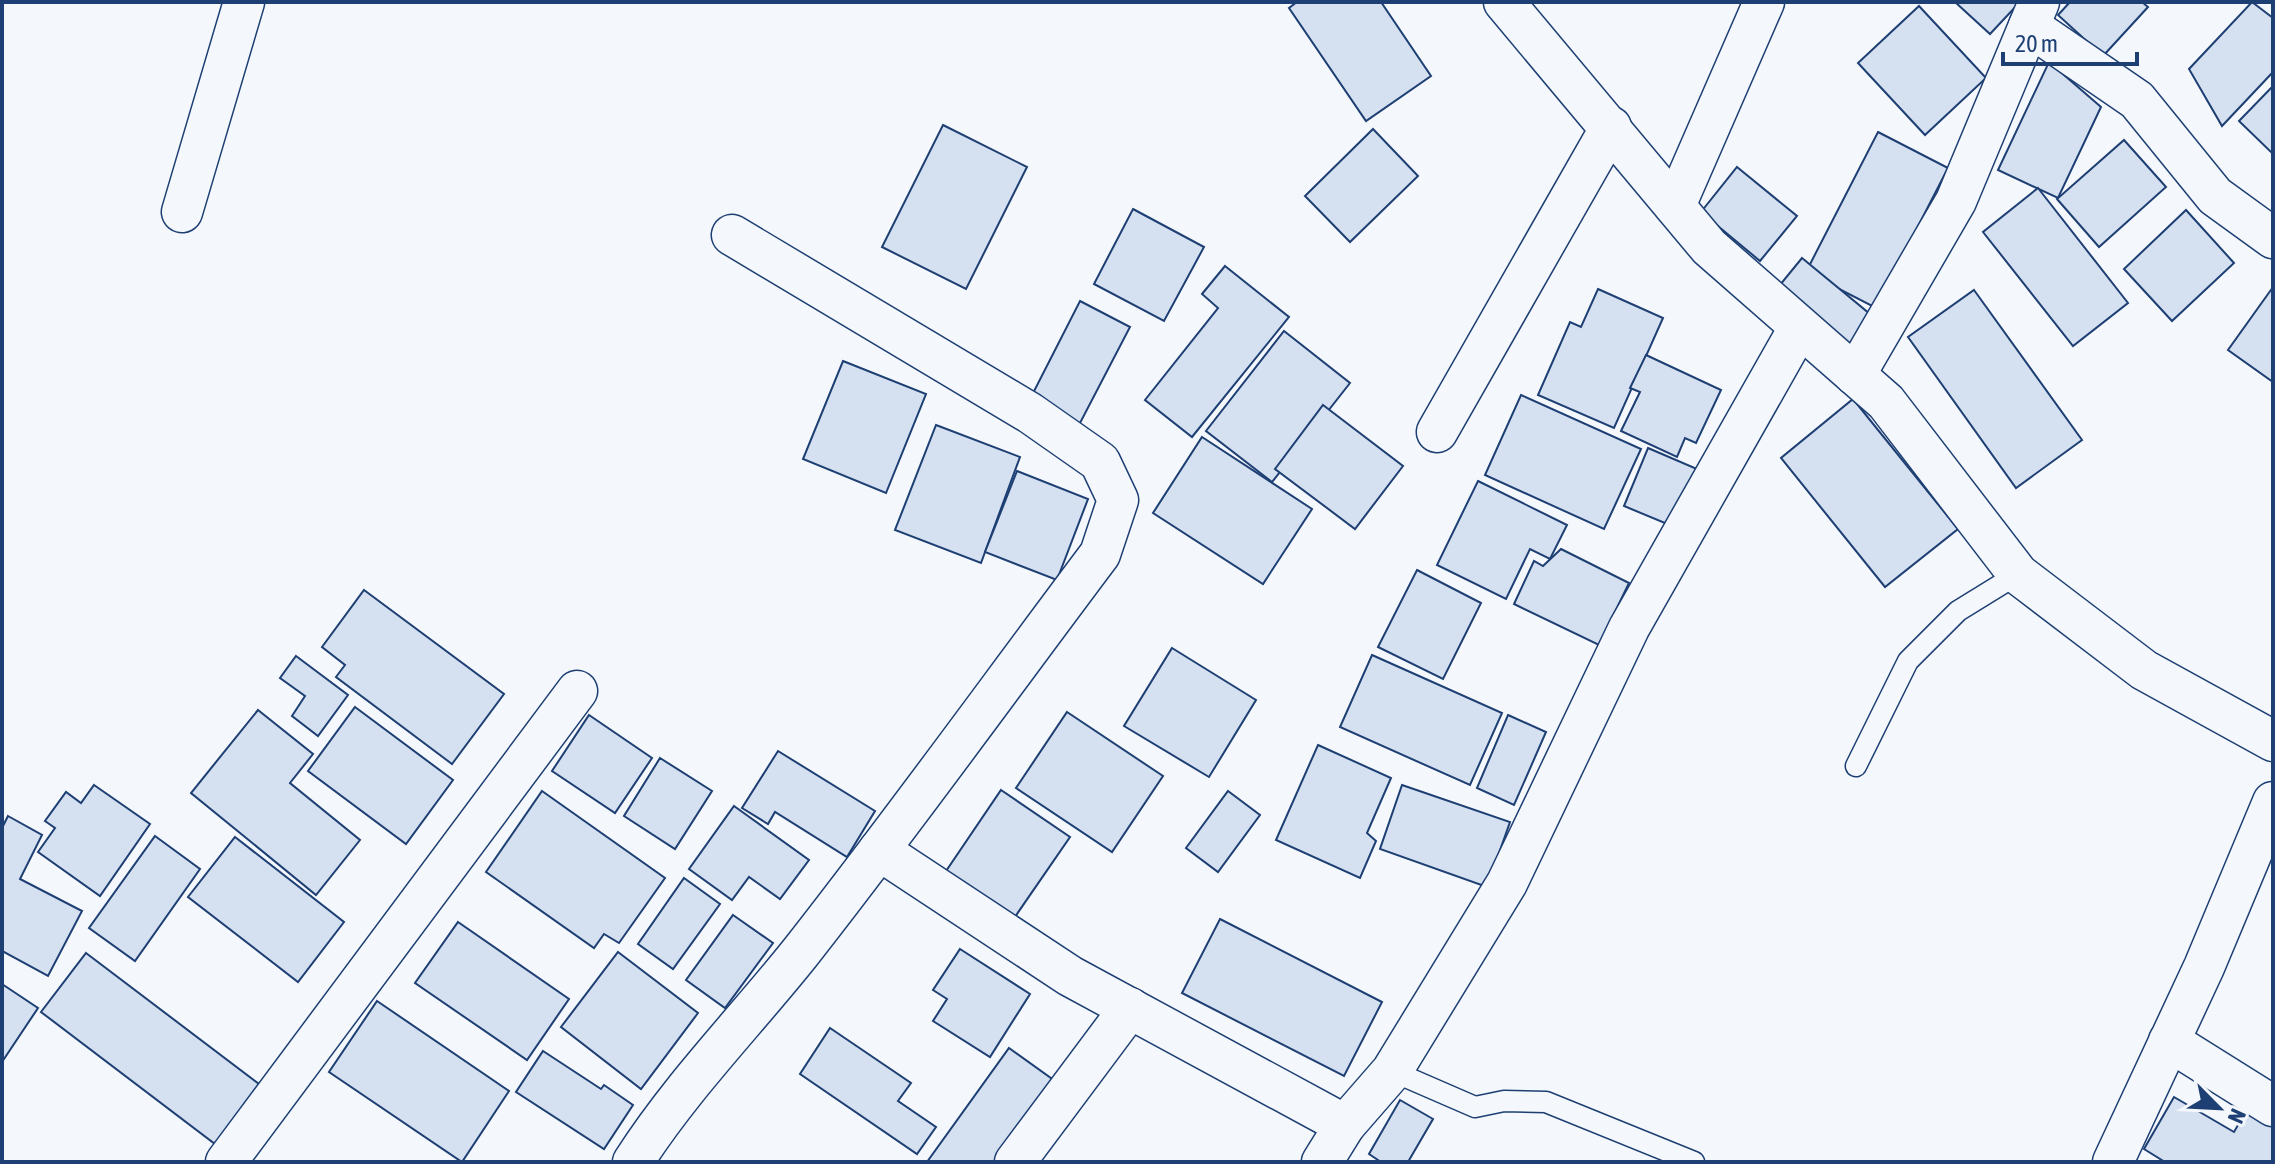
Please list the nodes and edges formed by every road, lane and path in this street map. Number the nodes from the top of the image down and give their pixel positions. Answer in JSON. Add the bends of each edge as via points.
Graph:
{"nodes":[{"id":1,"x":244,"y":2,"type":"edge"},
{"id":2,"x":1504,"y":2,"type":"edge"},
{"id":3,"x":1764,"y":2,"type":"edge"},
{"id":4,"x":2034,"y":14,"type":"edge"},
{"id":5,"x":1611,"y":127,"type":"junction"},
{"id":6,"x":1675,"y":206,"type":"junction"},
{"id":7,"x":182,"y":212,"type":"dead end"},
{"id":8,"x":732,"y":235,"type":"dead end"},
{"id":9,"x":2273,"y":238,"type":"edge"},
{"id":10,"x":1799,"y":328,"type":"junction"},
{"id":11,"x":1855,"y":375,"type":"junction"},
{"id":12,"x":1437,"y":432,"type":"dead end"},
{"id":13,"x":2018,"y":574,"type":"junction"},
{"id":14,"x":577,"y":691,"type":"dead end"},
{"id":15,"x":2273,"y":741,"type":"edge"},
{"id":16,"x":1856,"y":766,"type":"dead end"},
{"id":17,"x":2273,"y":802,"type":"edge"},
{"id":18,"x":879,"y":850,"type":"junction"},
{"id":19,"x":1130,"y":1008,"type":"junction"},
{"id":20,"x":2169,"y":1041,"type":"junction"},
{"id":21,"x":1392,"y":1071,"type":"junction"},
{"id":22,"x":2273,"y":1106,"type":"edge"},
{"id":23,"x":1345,"y":1125,"type":"junction"},
{"id":24,"x":226,"y":1162,"type":"edge"},
{"id":25,"x":633,"y":1162,"type":"edge"},
{"id":26,"x":1015,"y":1162,"type":"edge"},
{"id":27,"x":1322,"y":1162,"type":"edge"},
{"id":28,"x":1694,"y":1162,"type":"edge"},
{"id":29,"x":2113,"y":1162,"type":"edge"}],
"edges":[{"from":1,"to":7,"type":"street"},
{"from":2,"to":5,"type":"street"},
{"from":3,"to":6,"type":"street"},
{"from":4,"to":9,"type":"street","via":[[2137,100],[2215,196]]},
{"from":4,"to":11,"type":"street","via":[[1956,201]]},
{"from":5,"to":6,"type":"street"},
{"from":5,"to":12,"type":"street"},
{"from":6,"to":10,"type":"street","via":[[1709,247]]},
{"from":8,"to":18,"type":"street","via":[[1030,413],[1100,462],[1118,500],[1100,554]]},
{"from":10,"to":11,"type":"street"},
{"from":10,"to":21,"type":"street","via":[[1629,628],[1507,883]]},
{"from":11,"to":13,"type":"street","via":[[1886,402]]},
{"from":13,"to":15,"type":"street","via":[[2144,670]]},
{"from":13,"to":16,"type":"lane","via":[[1958,611],[1908,661]]},
{"from":14,"to":24,"type":"street"},
{"from":17,"to":20,"type":"street"},
{"from":18,"to":19,"type":"street","via":[[1070,976]]},
{"from":18,"to":25,"type":"street","via":[[659,1121]]},
{"from":19,"to":23,"type":"street"},
{"from":19,"to":26,"type":"street"},
{"from":20,"to":22,"type":"street"},
{"from":20,"to":29,"type":"street"},
{"from":21,"to":23,"type":"street"},
{"from":21,"to":28,"type":"lane","via":[[1475,1107],[1546,1102]]},
{"from":23,"to":27,"type":"street"}]}
